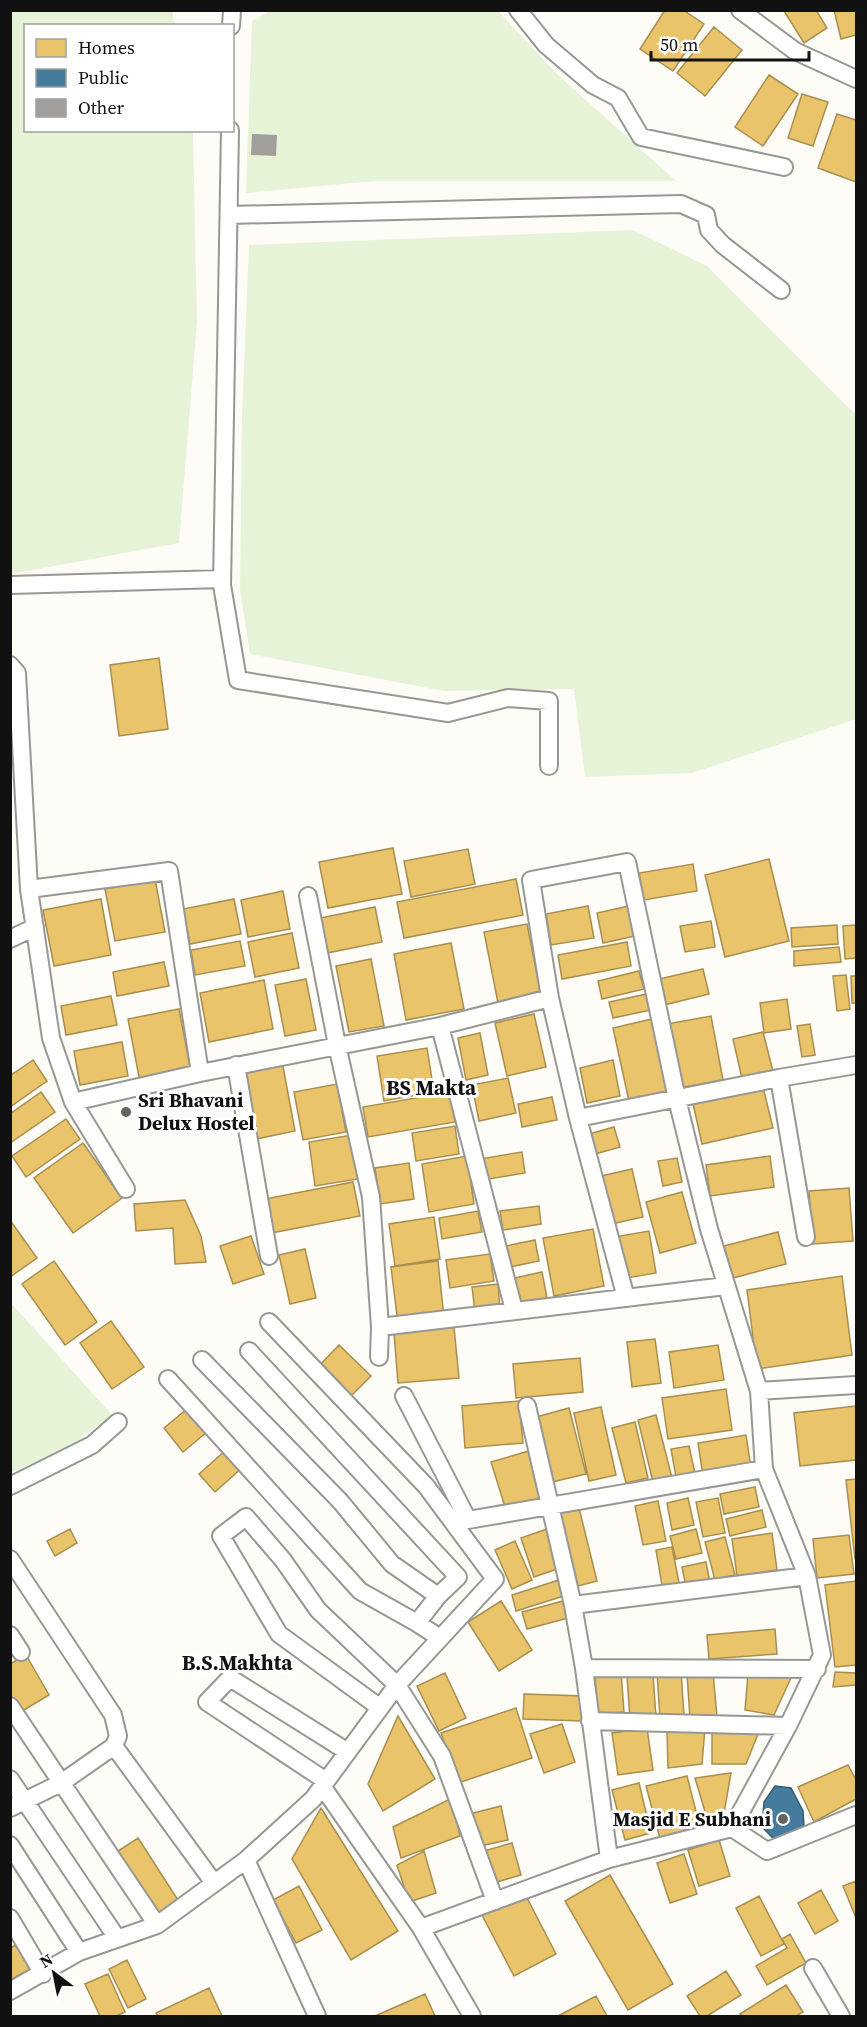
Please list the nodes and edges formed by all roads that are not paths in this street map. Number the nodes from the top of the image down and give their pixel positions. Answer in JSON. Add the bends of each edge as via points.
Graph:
{"nodes":[{"id":1,"x":518,"y":10,"type":"edge"},
{"id":2,"x":740,"y":10,"type":"edge"},
{"id":3,"x":754,"y":17,"type":"edge"},
{"id":4,"x":856,"y":79,"type":"edge"},
{"id":5,"x":230,"y":132,"type":"edge"},
{"id":6,"x":784,"y":167,"type":"dead end"},
{"id":7,"x":229,"y":215,"type":"junction"},
{"id":8,"x":782,"y":290,"type":"dead end"},
{"id":9,"x":222,"y":579,"type":"junction"},
{"id":10,"x":10,"y":585,"type":"edge"},
{"id":11,"x":10,"y":665,"type":"edge"},
{"id":12,"x":549,"y":766,"type":"dead end"},
{"id":13,"x":29,"y":889,"type":"junction"},
{"id":14,"x":308,"y":896,"type":"dead end"},
{"id":15,"x":34,"y":927,"type":"junction"},
{"id":16,"x":10,"y":939,"type":"edge"},
{"id":17,"x":550,"y":998,"type":"junction"},
{"id":18,"x":440,"y":1026,"type":"junction"},
{"id":19,"x":337,"y":1045,"type":"junction"},
{"id":20,"x":236,"y":1065,"type":"junction"},
{"id":21,"x":856,"y":1065,"type":"edge"},
{"id":22,"x":200,"y":1073,"type":"junction"},
{"id":23,"x":779,"y":1078,"type":"junction"},
{"id":24,"x":677,"y":1099,"type":"junction"},
{"id":25,"x":73,"y":1102,"type":"junction"},
{"id":26,"x":578,"y":1118,"type":"junction"},
{"id":27,"x":126,"y":1190,"type":"dead end"},
{"id":28,"x":806,"y":1237,"type":"dead end"},
{"id":29,"x":269,"y":1256,"type":"dead end"},
{"id":30,"x":726,"y":1286,"type":"junction"},
{"id":31,"x":626,"y":1298,"type":"junction"},
{"id":32,"x":514,"y":1310,"type":"junction"},
{"id":33,"x":269,"y":1322,"type":"dead end"},
{"id":34,"x":380,"y":1327,"type":"junction"},
{"id":35,"x":249,"y":1352,"type":"dead end"},
{"id":36,"x":379,"y":1357,"type":"dead end"},
{"id":37,"x":202,"y":1360,"type":"dead end"},
{"id":38,"x":168,"y":1379,"type":"dead end"},
{"id":39,"x":856,"y":1385,"type":"edge"},
{"id":40,"x":759,"y":1391,"type":"junction"},
{"id":41,"x":404,"y":1396,"type":"dead end"},
{"id":42,"x":527,"y":1406,"type":"dead end"},
{"id":43,"x":118,"y":1422,"type":"dead end"},
{"id":44,"x":764,"y":1469,"type":"junction"},
{"id":45,"x":10,"y":1486,"type":"edge"},
{"id":46,"x":548,"y":1507,"type":"junction"},
{"id":47,"x":468,"y":1520,"type":"junction"},
{"id":48,"x":10,"y":1559,"type":"edge"},
{"id":49,"x":807,"y":1576,"type":"junction"},
{"id":50,"x":495,"y":1579,"type":"junction"},
{"id":51,"x":438,"y":1596,"type":"junction"},
{"id":52,"x":573,"y":1605,"type":"junction"},
{"id":53,"x":417,"y":1623,"type":"junction"},
{"id":54,"x":10,"y":1635,"type":"edge"},
{"id":55,"x":440,"y":1638,"type":"junction"},
{"id":56,"x":21,"y":1652,"type":"dead end"},
{"id":57,"x":584,"y":1668,"type":"junction"},
{"id":58,"x":817,"y":1669,"type":"junction"},
{"id":59,"x":397,"y":1685,"type":"junction"},
{"id":60,"x":10,"y":1706,"type":"edge"},
{"id":61,"x":379,"y":1707,"type":"junction"},
{"id":62,"x":590,"y":1721,"type":"junction"},
{"id":63,"x":788,"y":1726,"type":"junction"},
{"id":64,"x":114,"y":1746,"type":"junction"},
{"id":65,"x":348,"y":1752,"type":"junction"},
{"id":66,"x":10,"y":1779,"type":"edge"},
{"id":67,"x":61,"y":1783,"type":"junction"},
{"id":68,"x":324,"y":1784,"type":"junction"},
{"id":69,"x":18,"y":1804,"type":"edge"},
{"id":70,"x":856,"y":1815,"type":"edge"},
{"id":71,"x":732,"y":1828,"type":"junction"},
{"id":72,"x":10,"y":1845,"type":"edge"},
{"id":73,"x":609,"y":1859,"type":"junction"},
{"id":74,"x":246,"y":1860,"type":"junction"},
{"id":75,"x":214,"y":1883,"type":"junction"},
{"id":76,"x":495,"y":1901,"type":"junction"},
{"id":77,"x":10,"y":1918,"type":"edge"},
{"id":78,"x":157,"y":1925,"type":"junction"},
{"id":79,"x":421,"y":1928,"type":"junction"},
{"id":80,"x":117,"y":1938,"type":"junction"},
{"id":81,"x":79,"y":1952,"type":"junction"},
{"id":82,"x":813,"y":1968,"type":"dead end"},
{"id":83,"x":43,"y":1974,"type":"junction"},
{"id":84,"x":10,"y":1991,"type":"edge"},
{"id":85,"x":317,"y":2016,"type":"edge"},
{"id":86,"x":472,"y":2016,"type":"edge"},
{"id":87,"x":841,"y":2016,"type":"edge"}],
"edges":[{"from":1,"to":6,"type":"street","via":[[546,45],[593,85],[618,99],[641,137]]},
{"from":2,"to":3,"type":"street"},
{"from":3,"to":4,"type":"street","via":[[795,51]]},
{"from":5,"to":7,"type":"street"},
{"from":7,"to":8,"type":"street","via":[[681,204],[706,215],[709,230],[723,245]]},
{"from":7,"to":9,"type":"street"},
{"from":9,"to":10,"type":"street"},
{"from":9,"to":12,"type":"street","via":[[238,680],[448,713],[508,698],[549,701]]},
{"from":11,"to":13,"type":"street","via":[[17,673]]},
{"from":13,"to":15,"type":"street"},
{"from":13,"to":22,"type":"street","via":[[169,871]]},
{"from":14,"to":19,"type":"street"},
{"from":15,"to":16,"type":"street"},
{"from":15,"to":25,"type":"street","via":[[51,1038]]},
{"from":17,"to":18,"type":"street"},
{"from":17,"to":24,"type":"street","via":[[531,880],[627,862]]},
{"from":17,"to":26,"type":"street"},
{"from":18,"to":19,"type":"street"},
{"from":18,"to":32,"type":"street"},
{"from":19,"to":20,"type":"street"},
{"from":19,"to":34,"type":"street","via":[[371,1197]]},
{"from":20,"to":22,"type":"street"},
{"from":20,"to":29,"type":"street"},
{"from":21,"to":23,"type":"street"},
{"from":22,"to":25,"type":"street"},
{"from":23,"to":24,"type":"street"},
{"from":23,"to":28,"type":"street"},
{"from":24,"to":26,"type":"street"},
{"from":24,"to":30,"type":"street"},
{"from":25,"to":27,"type":"street"},
{"from":26,"to":31,"type":"street"},
{"from":30,"to":31,"type":"street"},
{"from":30,"to":40,"type":"street"},
{"from":31,"to":32,"type":"street"},
{"from":32,"to":34,"type":"street"},
{"from":33,"to":50,"type":"street","via":[[426,1486]]},
{"from":34,"to":36,"type":"street"},
{"from":35,"to":51,"type":"street","via":[[458,1577]]},
{"from":37,"to":51,"type":"street","via":[[340,1501],[392,1564]]},
{"from":38,"to":53,"type":"street","via":[[360,1591]]},
{"from":39,"to":40,"type":"street"},
{"from":40,"to":44,"type":"street"},
{"from":41,"to":47,"type":"street"},
{"from":42,"to":46,"type":"street"},
{"from":43,"to":45,"type":"street","via":[[92,1445]]},
{"from":44,"to":46,"type":"street"},
{"from":44,"to":49,"type":"street"},
{"from":46,"to":47,"type":"street"},
{"from":46,"to":52,"type":"street"},
{"from":47,"to":50,"type":"street"},
{"from":48,"to":64,"type":"street","via":[[113,1715],[118,1736]]},
{"from":49,"to":52,"type":"street"},
{"from":49,"to":58,"type":"street","via":[[822,1655]]},
{"from":50,"to":55,"type":"street"},
{"from":51,"to":53,"type":"street"},
{"from":52,"to":57,"type":"street"},
{"from":53,"to":55,"type":"street"},
{"from":54,"to":56,"type":"street"},
{"from":55,"to":59,"type":"street"},
{"from":57,"to":58,"type":"street"},
{"from":57,"to":62,"type":"street"},
{"from":58,"to":63,"type":"street"},
{"from":59,"to":61,"type":"street"},
{"from":59,"to":61,"type":"street","via":[[318,1610],[246,1517],[221,1536],[279,1634]]},
{"from":59,"to":76,"type":"street","via":[[442,1756]]},
{"from":60,"to":67,"type":"street"},
{"from":61,"to":65,"type":"street"},
{"from":62,"to":63,"type":"street"},
{"from":62,"to":73,"type":"street"},
{"from":63,"to":71,"type":"street"},
{"from":64,"to":67,"type":"street"},
{"from":64,"to":75,"type":"street"},
{"from":65,"to":68,"type":"street"},
{"from":65,"to":68,"type":"street","via":[[230,1678],[207,1702]]},
{"from":66,"to":69,"type":"street"},
{"from":67,"to":69,"type":"street"},
{"from":67,"to":78,"type":"street"},
{"from":68,"to":74,"type":"street","via":[[313,1799]]},
{"from":68,"to":79,"type":"street"},
{"from":69,"to":80,"type":"street"},
{"from":70,"to":71,"type":"street","via":[[767,1851]]},
{"from":71,"to":73,"type":"street"},
{"from":72,"to":81,"type":"street"},
{"from":73,"to":76,"type":"street"},
{"from":74,"to":75,"type":"street"},
{"from":74,"to":85,"type":"street"},
{"from":75,"to":78,"type":"street"},
{"from":76,"to":79,"type":"street"},
{"from":77,"to":83,"type":"street"},
{"from":78,"to":80,"type":"street"},
{"from":79,"to":86,"type":"street"},
{"from":80,"to":81,"type":"street"},
{"from":81,"to":83,"type":"street"},
{"from":82,"to":87,"type":"street"},
{"from":83,"to":84,"type":"street"}]}
